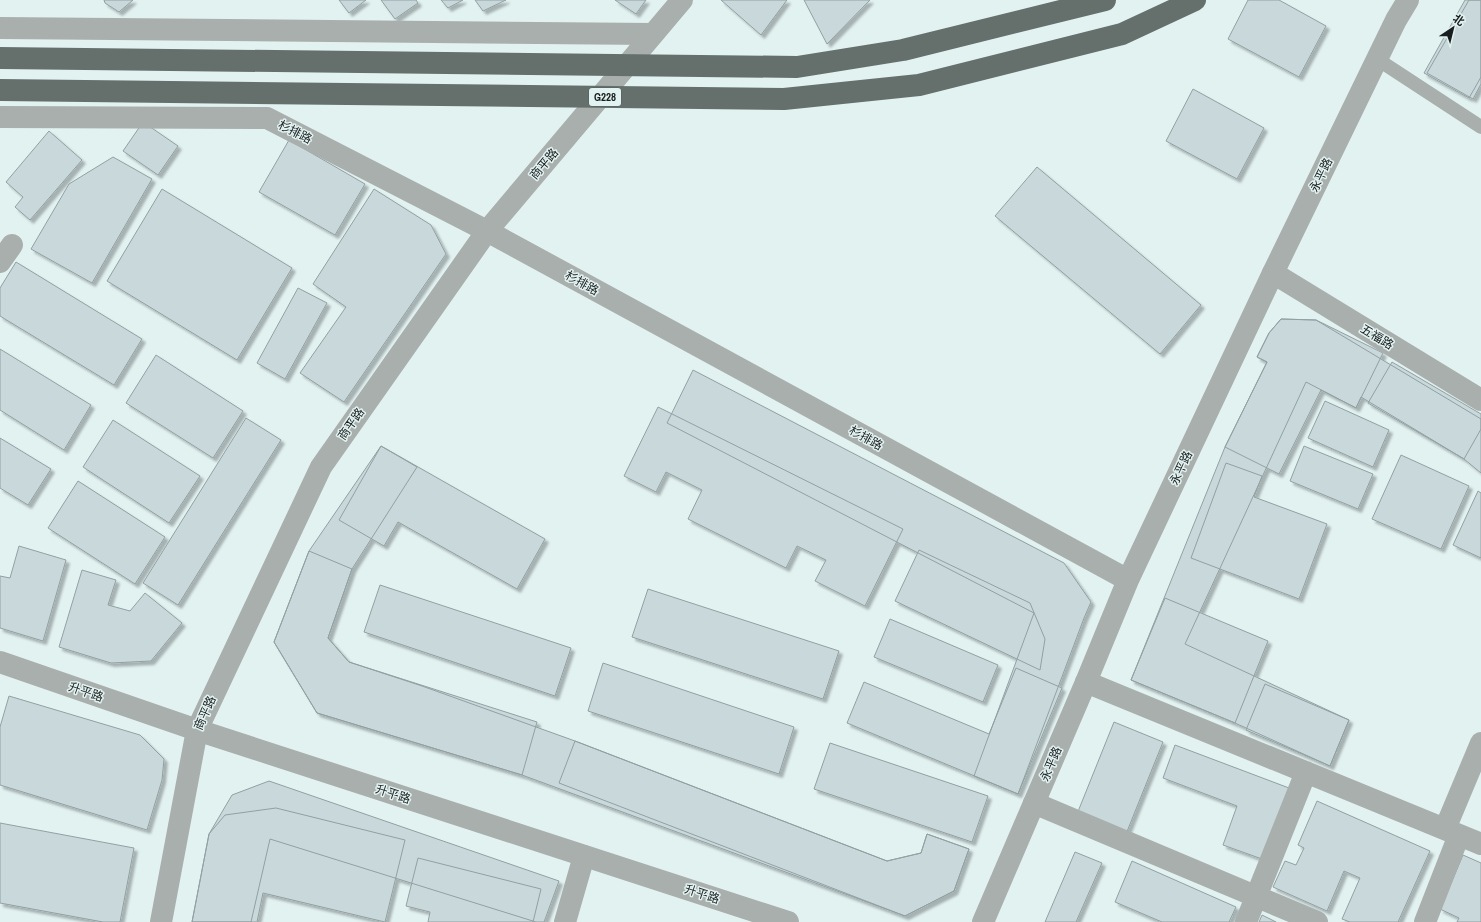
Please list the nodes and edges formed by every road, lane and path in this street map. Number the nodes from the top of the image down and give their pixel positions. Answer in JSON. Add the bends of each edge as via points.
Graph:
{"nodes":[{"id":1,"x":682,"y":0,"type":"edge"},
{"id":2,"x":1105,"y":0,"type":"edge"},
{"id":3,"x":1195,"y":0,"type":"edge"},
{"id":4,"x":1408,"y":0,"type":"edge"},
{"id":5,"x":0,"y":28,"type":"edge"},
{"id":6,"x":653,"y":34,"type":"junction"},
{"id":7,"x":0,"y":58,"type":"edge"},
{"id":8,"x":1377,"y":59,"type":"junction"},
{"id":9,"x":0,"y":90,"type":"edge"},
{"id":10,"x":0,"y":117,"type":"edge"},
{"id":11,"x":1481,"y":127,"type":"edge"},
{"id":12,"x":487,"y":231,"type":"junction"},
{"id":13,"x":1273,"y":273,"type":"junction"},
{"id":14,"x":1481,"y":400,"type":"edge"},
{"id":15,"x":1128,"y":580,"type":"junction"},
{"id":16,"x":0,"y":662,"type":"edge"},
{"id":17,"x":1086,"y":682,"type":"junction"},
{"id":18,"x":196,"y":730,"type":"junction"},
{"id":19,"x":1481,"y":743,"type":"edge"},
{"id":20,"x":1306,"y":772,"type":"junction"},
{"id":21,"x":1034,"y":803,"type":"junction"},
{"id":22,"x":1452,"y":832,"type":"junction"},
{"id":23,"x":1481,"y":844,"type":"edge"},
{"id":24,"x":584,"y":856,"type":"junction"},
{"id":25,"x":1256,"y":896,"type":"junction"},
{"id":26,"x":161,"y":922,"type":"edge"},
{"id":27,"x":565,"y":922,"type":"edge"},
{"id":28,"x":788,"y":922,"type":"edge"},
{"id":29,"x":983,"y":922,"type":"edge"},
{"id":30,"x":1246,"y":922,"type":"edge"},
{"id":31,"x":1317,"y":922,"type":"edge"},
{"id":32,"x":1425,"y":922,"type":"edge"}],
"edges":[{"from":1,"to":6,"type":"street","name":"商平路"},
{"from":2,"to":7,"type":"highway","via":[[903,50],[797,67]]},
{"from":3,"to":9,"type":"highway","number":"G228","via":[[1122,34],[919,85],[784,99]]},
{"from":4,"to":8,"type":"street","name":"永平路"},
{"from":5,"to":6,"type":"street"},
{"from":6,"to":12,"type":"street","name":"商平路"},
{"from":8,"to":11,"type":"lane"},
{"from":8,"to":13,"type":"street","name":"永平路"},
{"from":10,"to":12,"type":"street","name":"杉排路","via":[[267,118]]},
{"from":12,"to":15,"type":"street","name":"杉排路"},
{"from":12,"to":18,"type":"street","name":"商平路","via":[[321,467]]},
{"from":13,"to":14,"type":"street","name":"五福路"},
{"from":13,"to":15,"type":"street","name":"永平路"},
{"from":15,"to":17,"type":"street","name":"永平路"},
{"from":16,"to":18,"type":"street","name":"升平路"},
{"from":17,"to":20,"type":"street"},
{"from":17,"to":21,"type":"street","name":"永平路"},
{"from":18,"to":24,"type":"street","name":"升平路"},
{"from":18,"to":26,"type":"street","name":"商平路"},
{"from":19,"to":22,"type":"street"},
{"from":20,"to":22,"type":"street"},
{"from":20,"to":25,"type":"street"},
{"from":21,"to":25,"type":"street"},
{"from":21,"to":29,"type":"street","name":"永平路"},
{"from":22,"to":23,"type":"street"},
{"from":22,"to":32,"type":"street"},
{"from":24,"to":27,"type":"street"},
{"from":24,"to":28,"type":"street","name":"升平路"},
{"from":25,"to":30,"type":"street"},
{"from":25,"to":31,"type":"street"}]}
